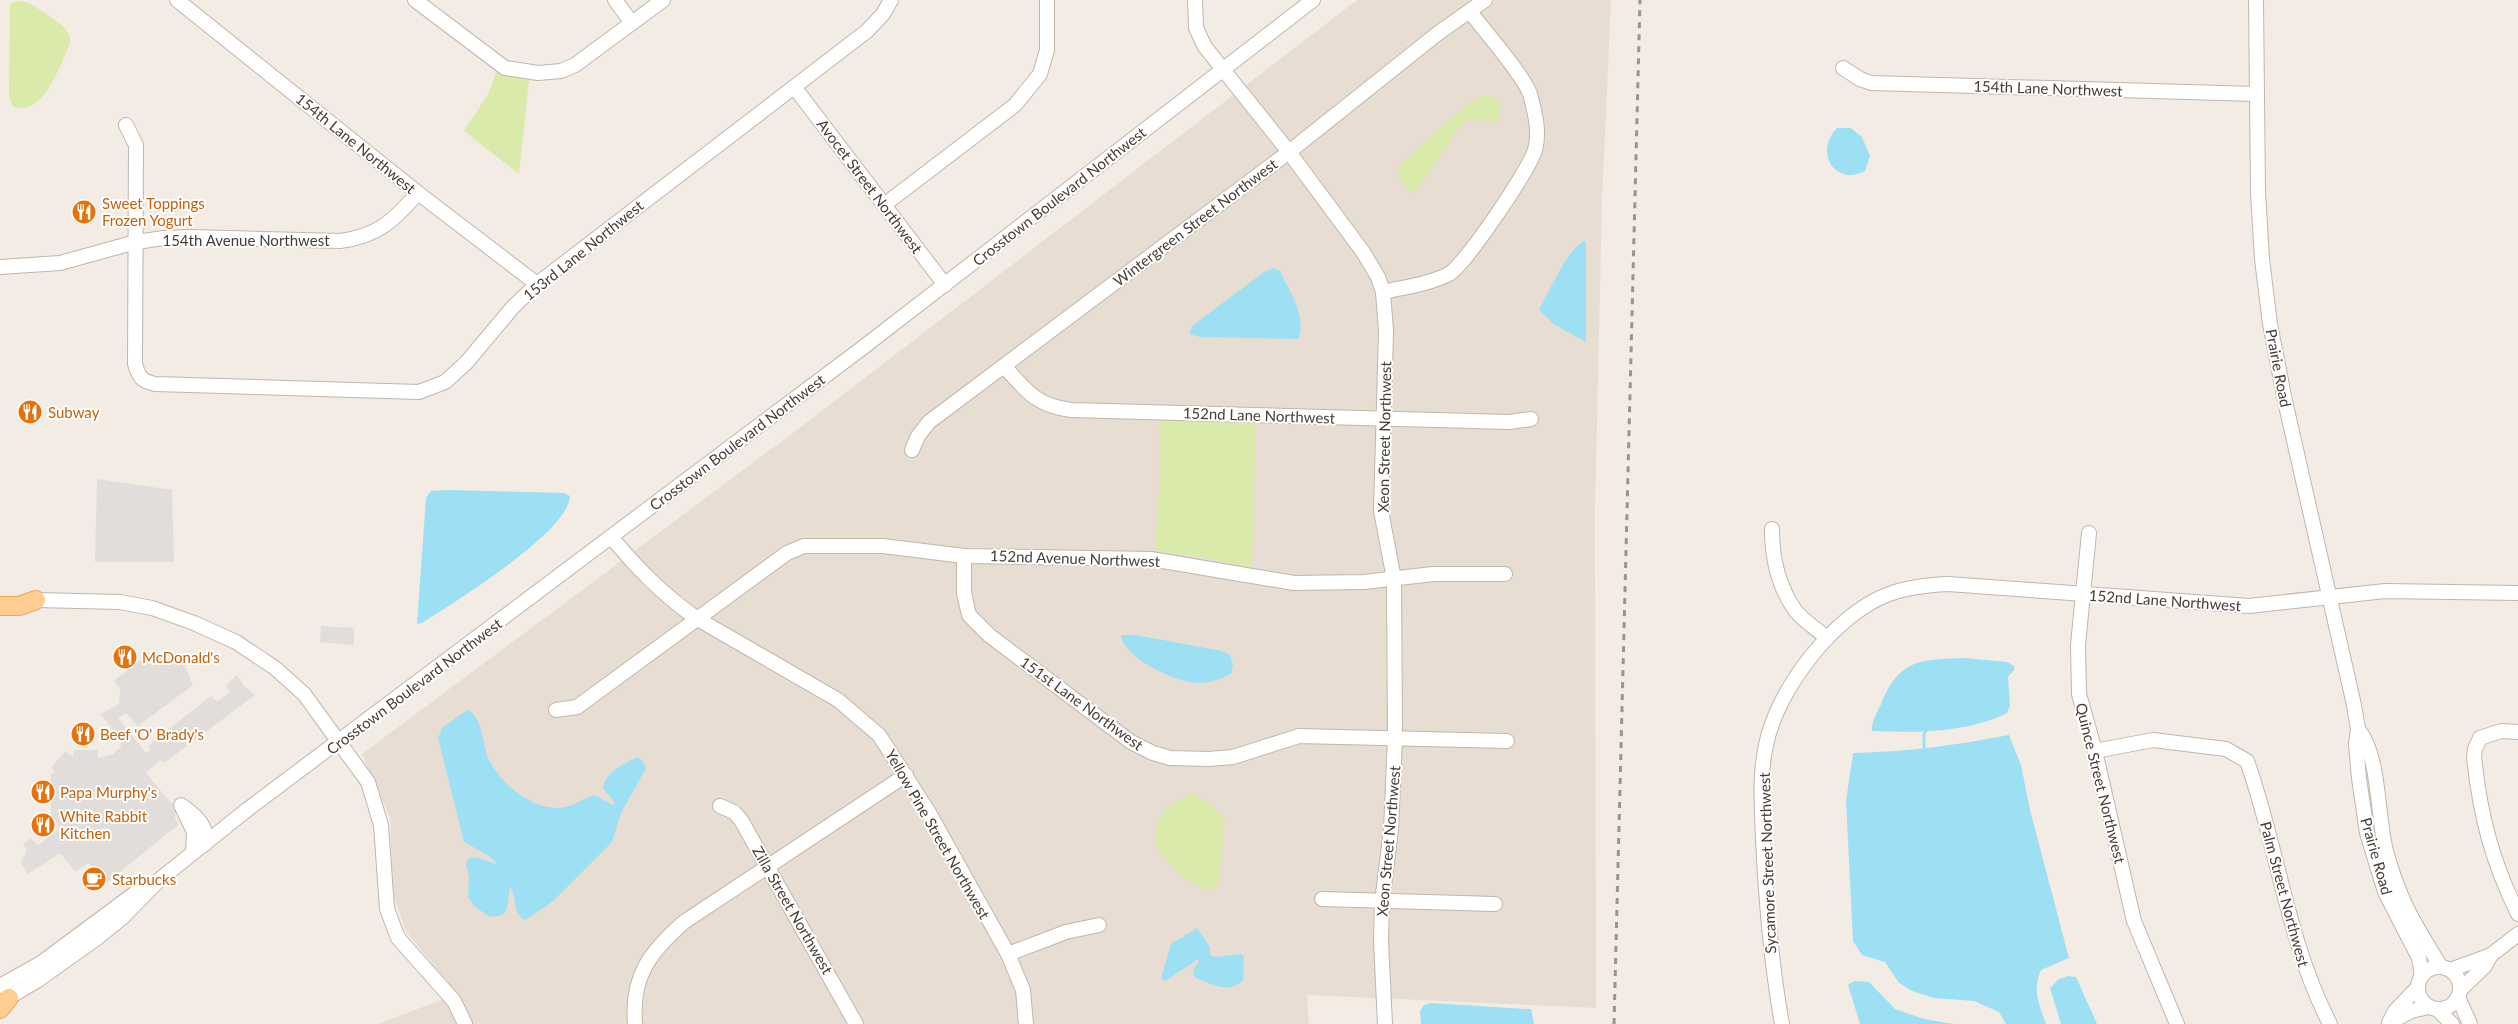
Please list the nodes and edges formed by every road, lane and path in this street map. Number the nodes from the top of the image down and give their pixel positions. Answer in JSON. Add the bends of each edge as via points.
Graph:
{"nodes":[{"id":1,"x":177,"y":0,"type":"edge"},
{"id":2,"x":415,"y":0,"type":"edge"},
{"id":3,"x":615,"y":0,"type":"edge"},
{"id":4,"x":663,"y":0,"type":"edge"},
{"id":5,"x":890,"y":0,"type":"edge"},
{"id":6,"x":1047,"y":0,"type":"edge"},
{"id":7,"x":1195,"y":0,"type":"edge"},
{"id":8,"x":1313,"y":0,"type":"edge"},
{"id":9,"x":1485,"y":0,"type":"edge"},
{"id":10,"x":2256,"y":0,"type":"edge"},
{"id":11,"x":1470,"y":12,"type":"junction"},
{"id":12,"x":632,"y":23,"type":"junction"},
{"id":13,"x":1843,"y":68,"type":"dead end"},
{"id":14,"x":1222,"y":69,"type":"junction"},
{"id":15,"x":795,"y":88,"type":"junction"},
{"id":16,"x":2256,"y":94,"type":"junction"},
{"id":17,"x":126,"y":125,"type":"dead end"},
{"id":18,"x":1289,"y":152,"type":"junction"},
{"id":19,"x":418,"y":193,"type":"junction"},
{"id":20,"x":884,"y":205,"type":"junction"},
{"id":21,"x":136,"y":242,"type":"junction"},
{"id":22,"x":0,"y":267,"type":"edge"},
{"id":23,"x":537,"y":284,"type":"junction"},
{"id":24,"x":945,"y":285,"type":"junction"},
{"id":25,"x":1384,"y":292,"type":"junction"},
{"id":26,"x":1004,"y":366,"type":"junction"},
{"id":27,"x":1384,"y":419,"type":"junction"},
{"id":28,"x":1530,"y":419,"type":"dead end"},
{"id":29,"x":912,"y":450,"type":"dead end"},
{"id":30,"x":1772,"y":529,"type":"dead end"},
{"id":31,"x":2088,"y":533,"type":"dead end"},
{"id":32,"x":610,"y":537,"type":"junction"},
{"id":33,"x":964,"y":556,"type":"junction"},
{"id":34,"x":1506,"y":574,"type":"dead end"},
{"id":35,"x":1394,"y":579,"type":"junction"},
{"id":36,"x":2518,"y":593,"type":"edge"},
{"id":37,"x":2084,"y":594,"type":"junction"},
{"id":38,"x":0,"y":595,"type":"edge"},
{"id":39,"x":2331,"y":596,"type":"junction"},
{"id":40,"x":36,"y":600,"type":"junction"},
{"id":41,"x":0,"y":606,"type":"edge"},
{"id":42,"x":696,"y":618,"type":"junction"},
{"id":43,"x":1827,"y":638,"type":"junction"},
{"id":44,"x":556,"y":710,"type":"dead end"},
{"id":45,"x":2358,"y":729,"type":"junction"},
{"id":46,"x":2518,"y":732,"type":"edge"},
{"id":47,"x":1395,"y":738,"type":"junction"},
{"id":48,"x":1507,"y":741,"type":"dead end"},
{"id":49,"x":340,"y":742,"type":"junction"},
{"id":50,"x":2095,"y":751,"type":"junction"},
{"id":51,"x":906,"y":775,"type":"junction"},
{"id":52,"x":720,"y":806,"type":"dead end"},
{"id":53,"x":205,"y":844,"type":"junction"},
{"id":54,"x":193,"y":853,"type":"junction"},
{"id":55,"x":768,"y":867,"type":"junction"},
{"id":56,"x":1322,"y":899,"type":"dead end"},
{"id":57,"x":1382,"y":902,"type":"junction"},
{"id":58,"x":1495,"y":904,"type":"dead end"},
{"id":59,"x":2518,"y":914,"type":"edge"},
{"id":60,"x":1098,"y":925,"type":"dead end"},
{"id":61,"x":2518,"y":934,"type":"edge"},
{"id":62,"x":1008,"y":954,"type":"junction"},
{"id":63,"x":2491,"y":954,"type":"junction"},
{"id":64,"x":2446,"y":969,"type":"junction"},
{"id":65,"x":2420,"y":982,"type":"junction"},
{"id":66,"x":2459,"y":994,"type":"junction"},
{"id":67,"x":2,"y":999,"type":"edge"},
{"id":68,"x":2433,"y":1008,"type":"junction"},
{"id":69,"x":2388,"y":1023,"type":"edge"},
{"id":70,"x":465,"y":1024,"type":"edge"},
{"id":71,"x":636,"y":1024,"type":"edge"},
{"id":72,"x":856,"y":1024,"type":"edge"},
{"id":73,"x":1026,"y":1024,"type":"edge"},
{"id":74,"x":1385,"y":1024,"type":"edge"},
{"id":75,"x":1782,"y":1024,"type":"edge"},
{"id":76,"x":2177,"y":1024,"type":"edge"},
{"id":77,"x":2330,"y":1024,"type":"edge"},
{"id":78,"x":2452,"y":1024,"type":"edge"},
{"id":79,"x":2470,"y":1024,"type":"edge"}],
"edges":[{"from":1,"to":19,"type":"street","name":"154th Lane Northwest"},
{"from":2,"to":12,"type":"street","via":[[464,39],[514,71],[561,71],[575,65]]},
{"from":3,"to":12,"type":"street"},
{"from":4,"to":12,"type":"street"},
{"from":5,"to":15,"type":"street","name":"153rd Lane Northwest","via":[[883,14],[867,31]]},
{"from":6,"to":20,"type":"street","via":[[1046,50],[1040,74],[1015,105]]},
{"from":7,"to":14,"type":"street","name":"Xeon Street Northwest","via":[[1194,18],[1199,37]]},
{"from":8,"to":14,"type":"street","name":"Crosstown Boulevard Northwest"},
{"from":9,"to":11,"type":"street","name":"Wintergreen Street Northwest"},
{"from":10,"to":16,"type":"street","name":"Prairie Road"},
{"from":11,"to":18,"type":"street","name":"Wintergreen Street Northwest","via":[[1437,34]]},
{"from":11,"to":25,"type":"street","via":[[1529,92],[1538,130],[1535,150],[1465,260],[1450,273],[1434,280]]},
{"from":13,"to":16,"type":"street","name":"154th Lane Northwest","via":[[1870,83]]},
{"from":14,"to":18,"type":"street","name":"Xeon Street Northwest"},
{"from":14,"to":24,"type":"street","name":"Crosstown Boulevard Northwest"},
{"from":15,"to":20,"type":"street","name":"Avocet Street Northwest"},
{"from":15,"to":23,"type":"street","name":"153rd Lane Northwest"},
{"from":16,"to":39,"type":"street","name":"Prairie Road","via":[[2259,221],[2270,324]]},
{"from":17,"to":21,"type":"street","via":[[136,145]]},
{"from":18,"to":25,"type":"street","name":"Xeon Street Northwest","via":[[1371,262]]},
{"from":18,"to":26,"type":"street","name":"Wintergreen Street Northwest"},
{"from":19,"to":21,"type":"street","name":"154th Avenue Northwest","via":[[397,216],[377,231],[359,238],[340,241],[190,237]]},
{"from":19,"to":23,"type":"street","name":"154th Lane Northwest"},
{"from":20,"to":24,"type":"street","name":"Avocet Street Northwest"},
{"from":21,"to":22,"type":"street","name":"154th Avenue Northwest","via":[[60,263]]},
{"from":21,"to":23,"type":"street","name":"153rd Lane Northwest","via":[[135,364],[139,377],[155,384],[419,392],[445,382],[466,363]]},
{"from":24,"to":32,"type":"street","name":"Crosstown Boulevard Northwest"},
{"from":25,"to":27,"type":"street","name":"Xeon Street Northwest"},
{"from":26,"to":27,"type":"street","name":"152nd Lane Northwest","via":[[1040,403],[1054,408]]},
{"from":26,"to":29,"type":"street","name":"Wintergreen Street Northwest","via":[[929,422]]},
{"from":27,"to":28,"type":"street","name":"152nd Lane Northwest","via":[[1509,422]]},
{"from":27,"to":35,"type":"street","name":"Xeon Street Northwest","via":[[1381,510]]},
{"from":30,"to":43,"type":"street","via":[[1772,556],[1781,584],[1796,611]]},
{"from":31,"to":37,"type":"street","name":"Quince Street Northwest"},
{"from":32,"to":42,"type":"street","name":"Yellow Pine Street Northwest","via":[[648,581]]},
{"from":32,"to":49,"type":"street","name":"Crosstown Boulevard Northwest"},
{"from":33,"to":35,"type":"street","name":"152nd Avenue Northwest","via":[[1151,559],[1294,583]]},
{"from":33,"to":42,"type":"street","name":"152nd Avenue Northwest","via":[[882,546],[804,546],[787,553]]},
{"from":33,"to":47,"type":"street","name":"151st Lane Northwest","via":[[964,593],[969,616],[990,636],[1131,742],[1154,753],[1170,758],[1209,759],[1234,757],[1300,736]]},
{"from":34,"to":35,"type":"street","name":"152nd Avenue Northwest","via":[[1433,574]]},
{"from":35,"to":47,"type":"street","name":"Xeon Street Northwest"},
{"from":36,"to":39,"type":"street","name":"152nd Lane Northwest","via":[[2385,590]]},
{"from":37,"to":39,"type":"street","name":"152nd Lane Northwest","via":[[2249,606]]},
{"from":37,"to":43,"type":"street","name":"152nd Lane Northwest","via":[[1948,584],[1919,586],[1888,594],[1862,607]]},
{"from":37,"to":50,"type":"street","name":"Quince Street Northwest","via":[[2077,670],[2079,694]]},
{"from":38,"to":40,"type":"main road"},
{"from":39,"to":45,"type":"street","name":"Prairie Road"},
{"from":40,"to":41,"type":"main road","via":[[19,606]]},
{"from":40,"to":49,"type":"street","via":[[120,602],[152,608],[236,642],[292,682]]},
{"from":42,"to":44,"type":"street","via":[[577,707]]},
{"from":42,"to":51,"type":"street","name":"Yellow Pine Street Northwest","via":[[838,700],[879,735]]},
{"from":43,"to":75,"type":"street","name":"Sycamore Street Northwest","via":[[1797,676],[1779,708],[1766,743],[1761,778],[1771,960]]},
{"from":45,"to":64,"type":"street","name":"Prairie Road","via":[[2368,746],[2385,848],[2400,898],[2414,926]]},
{"from":45,"to":65,"type":"street","name":"Prairie Road","via":[[2357,760],[2367,833],[2385,892],[2419,958]]},
{"from":46,"to":59,"type":"street","via":[[2501,731],[2480,738],[2474,757],[2487,834],[2498,873]]},
{"from":47,"to":48,"type":"street","name":"151st Lane Northwest"},
{"from":47,"to":57,"type":"street","name":"Xeon Street Northwest","via":[[1391,830]]},
{"from":49,"to":53,"type":"street","name":"Crosstown Boulevard Northwest"},
{"from":49,"to":70,"type":"street","via":[[363,773],[374,798],[380,825],[387,909],[398,938],[454,1002]]},
{"from":50,"to":76,"type":"street","name":"Quince Street Northwest","via":[[2134,921]]},
{"from":50,"to":77,"type":"street","name":"Palm Street Northwest","via":[[2153,740],[2226,749],[2247,761],[2297,945],[2311,986]]},
{"from":51,"to":55,"type":"street"},
{"from":51,"to":62,"type":"street","name":"Yellow Pine Street Northwest"},
{"from":52,"to":55,"type":"street","name":"Zilla Street Northwest","via":[[734,812],[741,820]]},
{"from":53,"to":54,"type":"street","name":"Crosstown Boulevard Northwest"},
{"from":53,"to":54,"type":"street","via":[[202,824],[181,805],[194,832]]},
{"from":54,"to":67,"type":"street","name":"Crosstown Boulevard Northwest","via":[[97,938],[38,980]]},
{"from":55,"to":71,"type":"street","via":[[684,922],[654,950],[643,967],[639,982]]},
{"from":55,"to":72,"type":"street","name":"Zilla Street Northwest"},
{"from":56,"to":57,"type":"street"},
{"from":57,"to":58,"type":"street"},
{"from":57,"to":74,"type":"street","name":"Xeon Street Northwest"},
{"from":60,"to":62,"type":"street","via":[[1066,932]]},
{"from":61,"to":63,"type":"street"},
{"from":62,"to":73,"type":"street","name":"Yellow Pine Street Northwest","via":[[1023,990]]},
{"from":63,"to":64,"type":"street"},
{"from":63,"to":66,"type":"street","via":[[2485,966]]},
{"from":64,"to":65,"type":"street","via":[[2430,969]]},
{"from":64,"to":66,"type":"street","name":"Prairie Road","via":[[2456,977]]},
{"from":65,"to":68,"type":"street","name":"Prairie Road","via":[[2421,999]]},
{"from":65,"to":69,"type":"street"},
{"from":66,"to":68,"type":"street","via":[[2450,1006]]},
{"from":66,"to":79,"type":"street","name":"Prairie Road"},
{"from":68,"to":69,"type":"street","via":[[2411,1011]]},
{"from":68,"to":78,"type":"street","name":"Prairie Road"}]}
